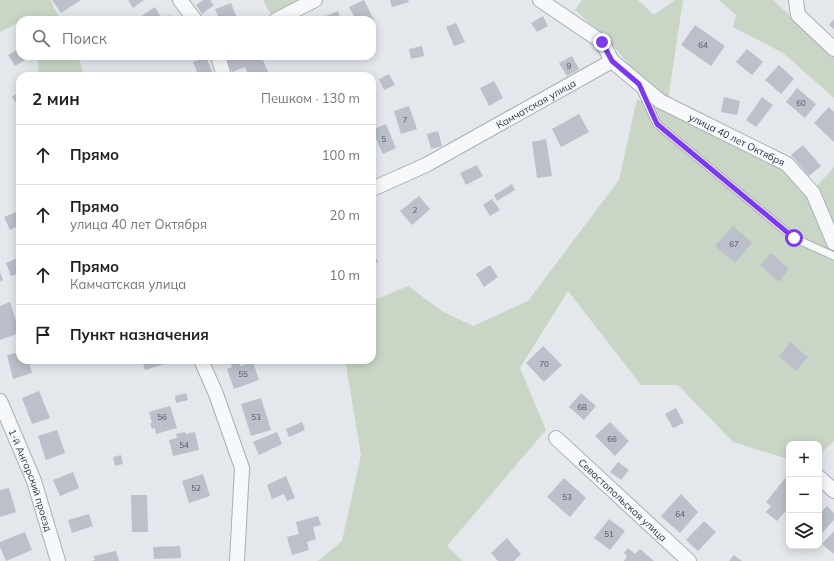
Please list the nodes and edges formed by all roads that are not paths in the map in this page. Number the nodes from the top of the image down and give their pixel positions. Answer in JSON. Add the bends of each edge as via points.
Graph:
{"nodes":[{"id":1,"x":180,"y":0,"type":"edge"},
{"id":2,"x":315,"y":0,"type":"edge"},
{"id":3,"x":540,"y":0,"type":"edge"},
{"id":4,"x":796,"y":0,"type":"edge"},
{"id":5,"x":192,"y":16,"type":"edge"},
{"id":6,"x":284,"y":16,"type":"edge"},
{"id":7,"x":834,"y":49,"type":"edge"},
{"id":8,"x":219,"y":60,"type":"edge"},
{"id":9,"x":612,"y":61,"type":"junction"},
{"id":10,"x":223,"y":72,"type":"edge"},
{"id":11,"x":639,"y":84,"type":"junction"},
{"id":12,"x":376,"y":187,"type":"edge"},
{"id":13,"x":834,"y":243,"type":"edge"},
{"id":14,"x":834,"y":256,"type":"edge"},
{"id":15,"x":203,"y":364,"type":"edge"},
{"id":16,"x":0,"y":401,"type":"edge"},
{"id":17,"x":556,"y":438,"type":"dead end"},
{"id":18,"x":822,"y":480,"type":"edge"},
{"id":19,"x":834,"y":491,"type":"edge"},
{"id":20,"x":58,"y":561,"type":"edge"},
{"id":21,"x":238,"y":561,"type":"edge"},
{"id":22,"x":689,"y":561,"type":"edge"}],
"edges":[{"from":1,"to":5,"type":"street"},
{"from":2,"to":6,"type":"street"},
{"from":3,"to":9,"type":"street","via":[[602,42]]},
{"from":4,"to":7,"type":"street","via":[[798,15]]},
{"from":8,"to":10,"type":"street"},
{"from":9,"to":11,"type":"street","name":"улица 40 лет Октября"},
{"from":9,"to":12,"type":"street","name":"Камчатская улица","via":[[426,165]]},
{"from":11,"to":13,"type":"street","name":"улица 40 лет Октября","via":[[660,102],[787,164],[813,193]]},
{"from":11,"to":14,"type":"lane","via":[[657,124],[794,238]]},
{"from":15,"to":21,"type":"street","via":[[242,468]]},
{"from":16,"to":20,"type":"street","name":"1-й Ангарский проезд","via":[[34,481]]},
{"from":17,"to":22,"type":"street","name":"Севастопольская улица"},
{"from":18,"to":19,"type":"street"}]}
